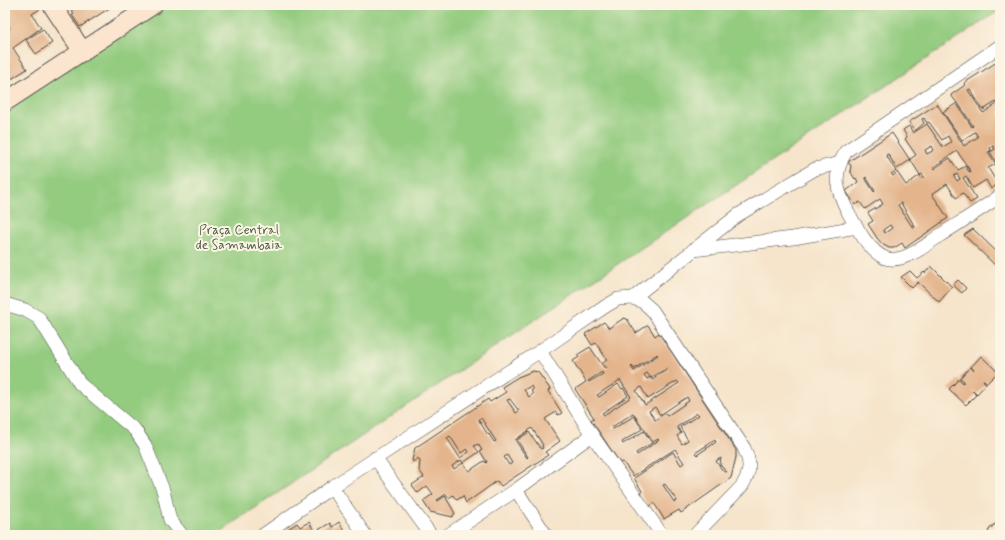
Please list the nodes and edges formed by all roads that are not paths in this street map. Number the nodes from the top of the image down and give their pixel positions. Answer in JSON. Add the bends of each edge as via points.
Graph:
{"nodes":[{"id":1,"x":52,"y":5,"type":"edge"},
{"id":2,"x":153,"y":5,"type":"edge"},
{"id":3,"x":1000,"y":46,"type":"edge"},
{"id":4,"x":83,"y":52,"type":"junction"},
{"id":5,"x":5,"y":102,"type":"edge"},
{"id":6,"x":840,"y":163,"type":"junction"},
{"id":7,"x":1000,"y":196,"type":"edge"},
{"id":8,"x":857,"y":227,"type":"junction"},
{"id":9,"x":693,"y":250,"type":"junction"},
{"id":10,"x":633,"y":298,"type":"junction"},
{"id":11,"x":5,"y":304,"type":"edge"},
{"id":12,"x":540,"y":351,"type":"junction"},
{"id":13,"x":592,"y":435,"type":"junction"},
{"id":14,"x":375,"y":458,"type":"junction"},
{"id":15,"x":332,"y":487,"type":"junction"},
{"id":16,"x":516,"y":490,"type":"junction"},
{"id":17,"x":1000,"y":532,"type":"edge"},
{"id":18,"x":182,"y":535,"type":"edge"},
{"id":19,"x":263,"y":535,"type":"edge"},
{"id":20,"x":365,"y":535,"type":"edge"},
{"id":21,"x":431,"y":535,"type":"edge"},
{"id":22,"x":448,"y":535,"type":"edge"},
{"id":23,"x":546,"y":535,"type":"edge"},
{"id":24,"x":662,"y":535,"type":"edge"},
{"id":25,"x":696,"y":535,"type":"edge"},
{"id":26,"x":997,"y":535,"type":"edge"}],
"edges":[{"from":1,"to":4,"type":"street"},
{"from":2,"to":4,"type":"street"},
{"from":3,"to":6,"type":"street","via":[[846,152]]},
{"from":4,"to":5,"type":"street"},
{"from":6,"to":8,"type":"street","via":[[836,176],[839,190],[843,203]]},
{"from":6,"to":9,"type":"street","via":[[814,170],[802,177],[738,215]]},
{"from":7,"to":8,"type":"street","via":[[911,255],[891,260],[874,251]]},
{"from":8,"to":9,"type":"street","via":[[793,238]]},
{"from":9,"to":10,"type":"street"},
{"from":10,"to":12,"type":"street","via":[[618,299]]},
{"from":10,"to":25,"type":"street","via":[[652,310],[749,459],[750,468],[742,486]]},
{"from":11,"to":18,"type":"street","via":[[40,318],[80,384],[135,430],[145,446],[163,490],[170,520]]},
{"from":12,"to":13,"type":"street"},
{"from":12,"to":14,"type":"street"},
{"from":13,"to":16,"type":"street"},
{"from":13,"to":24,"type":"street"},
{"from":14,"to":15,"type":"street"},
{"from":14,"to":21,"type":"street"},
{"from":15,"to":19,"type":"street"},
{"from":15,"to":20,"type":"street"},
{"from":16,"to":22,"type":"street"},
{"from":16,"to":23,"type":"street"},
{"from":17,"to":26,"type":"street"}]}
